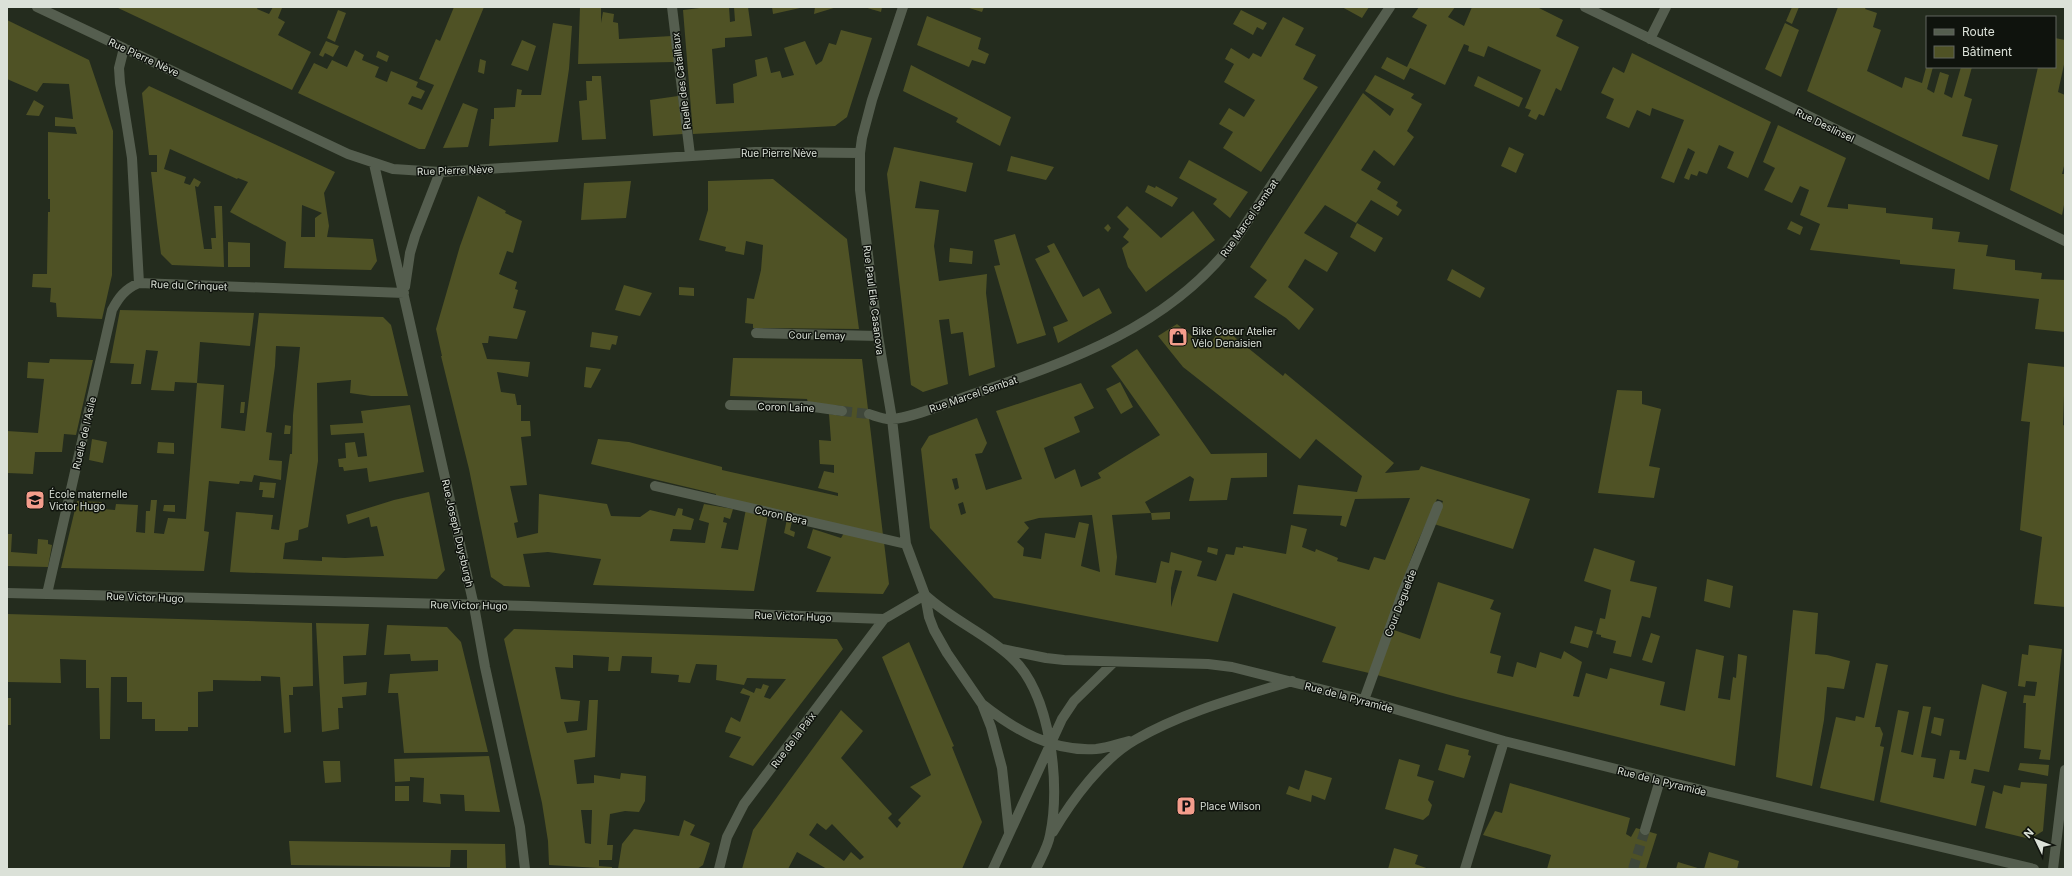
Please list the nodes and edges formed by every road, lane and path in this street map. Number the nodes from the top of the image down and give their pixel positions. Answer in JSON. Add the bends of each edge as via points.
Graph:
{"nodes":[{"id":1,"x":37,"y":7,"type":"edge"},
{"id":2,"x":672,"y":7,"type":"edge"},
{"id":3,"x":903,"y":7,"type":"edge"},
{"id":4,"x":1390,"y":7,"type":"edge"},
{"id":5,"x":1584,"y":7,"type":"edge"},
{"id":6,"x":1666,"y":7,"type":"edge"},
{"id":7,"x":1650,"y":39,"type":"junction"},
{"id":8,"x":124,"y":48,"type":"junction"},
{"id":9,"x":860,"y":153,"type":"junction"},
{"id":10,"x":690,"y":155,"type":"junction"},
{"id":11,"x":374,"y":164,"type":"junction"},
{"id":12,"x":440,"y":172,"type":"junction"},
{"id":13,"x":2065,"y":241,"type":"edge"},
{"id":14,"x":138,"y":283,"type":"junction"},
{"id":15,"x":404,"y":293,"type":"junction"},
{"id":16,"x":756,"y":333,"type":"dead end"},
{"id":17,"x":878,"y":336,"type":"junction"},
{"id":18,"x":730,"y":406,"type":"dead end"},
{"id":19,"x":842,"y":411,"type":"tunnel mouth"},
{"id":20,"x":869,"y":414,"type":"tunnel mouth"},
{"id":21,"x":892,"y":420,"type":"junction"},
{"id":22,"x":655,"y":486,"type":"dead end"},
{"id":23,"x":1438,"y":506,"type":"dead end"},
{"id":24,"x":906,"y":544,"type":"junction"},
{"id":25,"x":7,"y":593,"type":"edge"},
{"id":26,"x":47,"y":594,"type":"junction"},
{"id":27,"x":925,"y":595,"type":"junction"},
{"id":28,"x":474,"y":606,"type":"junction"},
{"id":29,"x":884,"y":619,"type":"junction"},
{"id":30,"x":1002,"y":649,"type":"junction"},
{"id":31,"x":1114,"y":662,"type":"junction"},
{"id":32,"x":1292,"y":681,"type":"junction"},
{"id":33,"x":1364,"y":700,"type":"junction"},
{"id":34,"x":982,"y":704,"type":"junction"},
{"id":35,"x":1134,"y":740,"type":"junction"},
{"id":36,"x":1504,"y":741,"type":"junction"},
{"id":37,"x":1049,"y":743,"type":"junction"},
{"id":38,"x":2065,"y":770,"type":"edge"},
{"id":39,"x":1660,"y":780,"type":"junction"},
{"id":40,"x":1645,"y":830,"type":"tunnel mouth"},
{"id":41,"x":1009,"y":832,"type":"junction"},
{"id":42,"x":1050,"y":837,"type":"junction"},
{"id":43,"x":525,"y":869,"type":"edge"},
{"id":44,"x":719,"y":869,"type":"edge"},
{"id":45,"x":993,"y":869,"type":"edge"},
{"id":46,"x":1036,"y":869,"type":"edge"},
{"id":47,"x":1465,"y":869,"type":"edge"},
{"id":48,"x":2034,"y":869,"type":"edge"},
{"id":49,"x":2053,"y":869,"type":"edge"}],
"edges":[{"from":1,"to":8,"type":"street","name":"Rue Pierre Nève"},
{"from":2,"to":10,"type":"street","name":"Ruelle des Cataillaux"},
{"from":3,"to":9,"type":"street","name":"Rue Paul Elie Casanova","via":[[872,100]]},
{"from":4,"to":21,"type":"street","name":"Rue Marcel Sembat","via":[[1236,240],[1212,269],[1189,290],[1130,330],[1076,357]]},
{"from":5,"to":7,"type":"street","name":"Rue Deslinsel"},
{"from":6,"to":7,"type":"street"},
{"from":7,"to":13,"type":"street","name":"Rue Deslinsel"},
{"from":8,"to":11,"type":"street","name":"Rue Pierre Nève"},
{"from":8,"to":14,"type":"street","name":"Rue du Crinquet","via":[[119,68],[132,158]]},
{"from":9,"to":10,"type":"street","name":"Rue Pierre Nève","via":[[755,152]]},
{"from":9,"to":17,"type":"street","name":"Rue Paul Elie Casanova","via":[[860,190]]},
{"from":10,"to":12,"type":"street","name":"Rue Pierre Nève"},
{"from":11,"to":12,"type":"street","name":"Rue Pierre Nève","via":[[412,172]]},
{"from":11,"to":15,"type":"street","name":"Rue Joseph Duysburgh"},
{"from":12,"to":15,"type":"street","name":"Rue Joseph Duysburgh","via":[[410,253]]},
{"from":14,"to":15,"type":"street","name":"Rue du Crinquet"},
{"from":14,"to":26,"type":"street","name":"Ruelle de l'Asile","via":[[122,294],[112,310]]},
{"from":15,"to":28,"type":"street","name":"Rue Joseph Duysburgh"},
{"from":16,"to":17,"type":"street","name":"Cour Lemay"},
{"from":17,"to":21,"type":"street","name":"Rue Paul Elie Casanova"},
{"from":18,"to":19,"type":"street","name":"Coron Laine","via":[[807,406]]},
{"from":20,"to":21,"type":"street"},
{"from":21,"to":24,"type":"street","name":"Rue Paul Elie Casanova"},
{"from":22,"to":24,"type":"street","name":"Coron Bera"},
{"from":23,"to":33,"type":"street","name":"Cour Deguelde","via":[[1401,597]]},
{"from":24,"to":27,"type":"street","name":"Rue Paul Elie Casanova"},
{"from":25,"to":26,"type":"street","name":"Rue Victor Hugo"},
{"from":26,"to":28,"type":"street","name":"Rue Victor Hugo"},
{"from":27,"to":29,"type":"street"},
{"from":27,"to":30,"type":"street","via":[[945,612]]},
{"from":27,"to":34,"type":"street","via":[[929,617],[939,641]]},
{"from":28,"to":29,"type":"street","name":"Rue Victor Hugo"},
{"from":28,"to":43,"type":"street","name":"Rue Joseph Duysburgh","via":[[520,827]]},
{"from":29,"to":44,"type":"street","name":"Rue de la Paix","via":[[744,804],[727,837]]},
{"from":30,"to":31,"type":"street","name":"Rue de la Pyramide","via":[[1046,658]]},
{"from":30,"to":37,"type":"street","via":[[1020,666],[1035,691]]},
{"from":31,"to":32,"type":"street","name":"Rue de la Pyramide","via":[[1208,664]]},
{"from":31,"to":37,"type":"street","via":[[1074,701]]},
{"from":32,"to":33,"type":"street","name":"Rue de la Pyramide"},
{"from":32,"to":35,"type":"street","name":"Rue de la Pyramide","via":[[1198,712]]},
{"from":33,"to":36,"type":"street","name":"Rue de la Pyramide"},
{"from":34,"to":37,"type":"street","name":"Rue de la Pyramide","via":[[1010,725]]},
{"from":34,"to":41,"type":"street","via":[[1002,768]]},
{"from":35,"to":37,"type":"street","name":"Rue de la Pyramide","via":[[1094,749],[1069,749]]},
{"from":35,"to":42,"type":"street","name":"Rue de la Pyramide","via":[[1090,781],[1066,811]]},
{"from":36,"to":39,"type":"street","name":"Rue de la Pyramide"},
{"from":36,"to":47,"type":"street"},
{"from":37,"to":41,"type":"street"},
{"from":37,"to":42,"type":"street","via":[[1055,789]]},
{"from":38,"to":49,"type":"street"},
{"from":39,"to":40,"type":"street"},
{"from":39,"to":48,"type":"street","name":"Rue de la Pyramide"},
{"from":41,"to":45,"type":"street"},
{"from":42,"to":46,"type":"street"}]}
